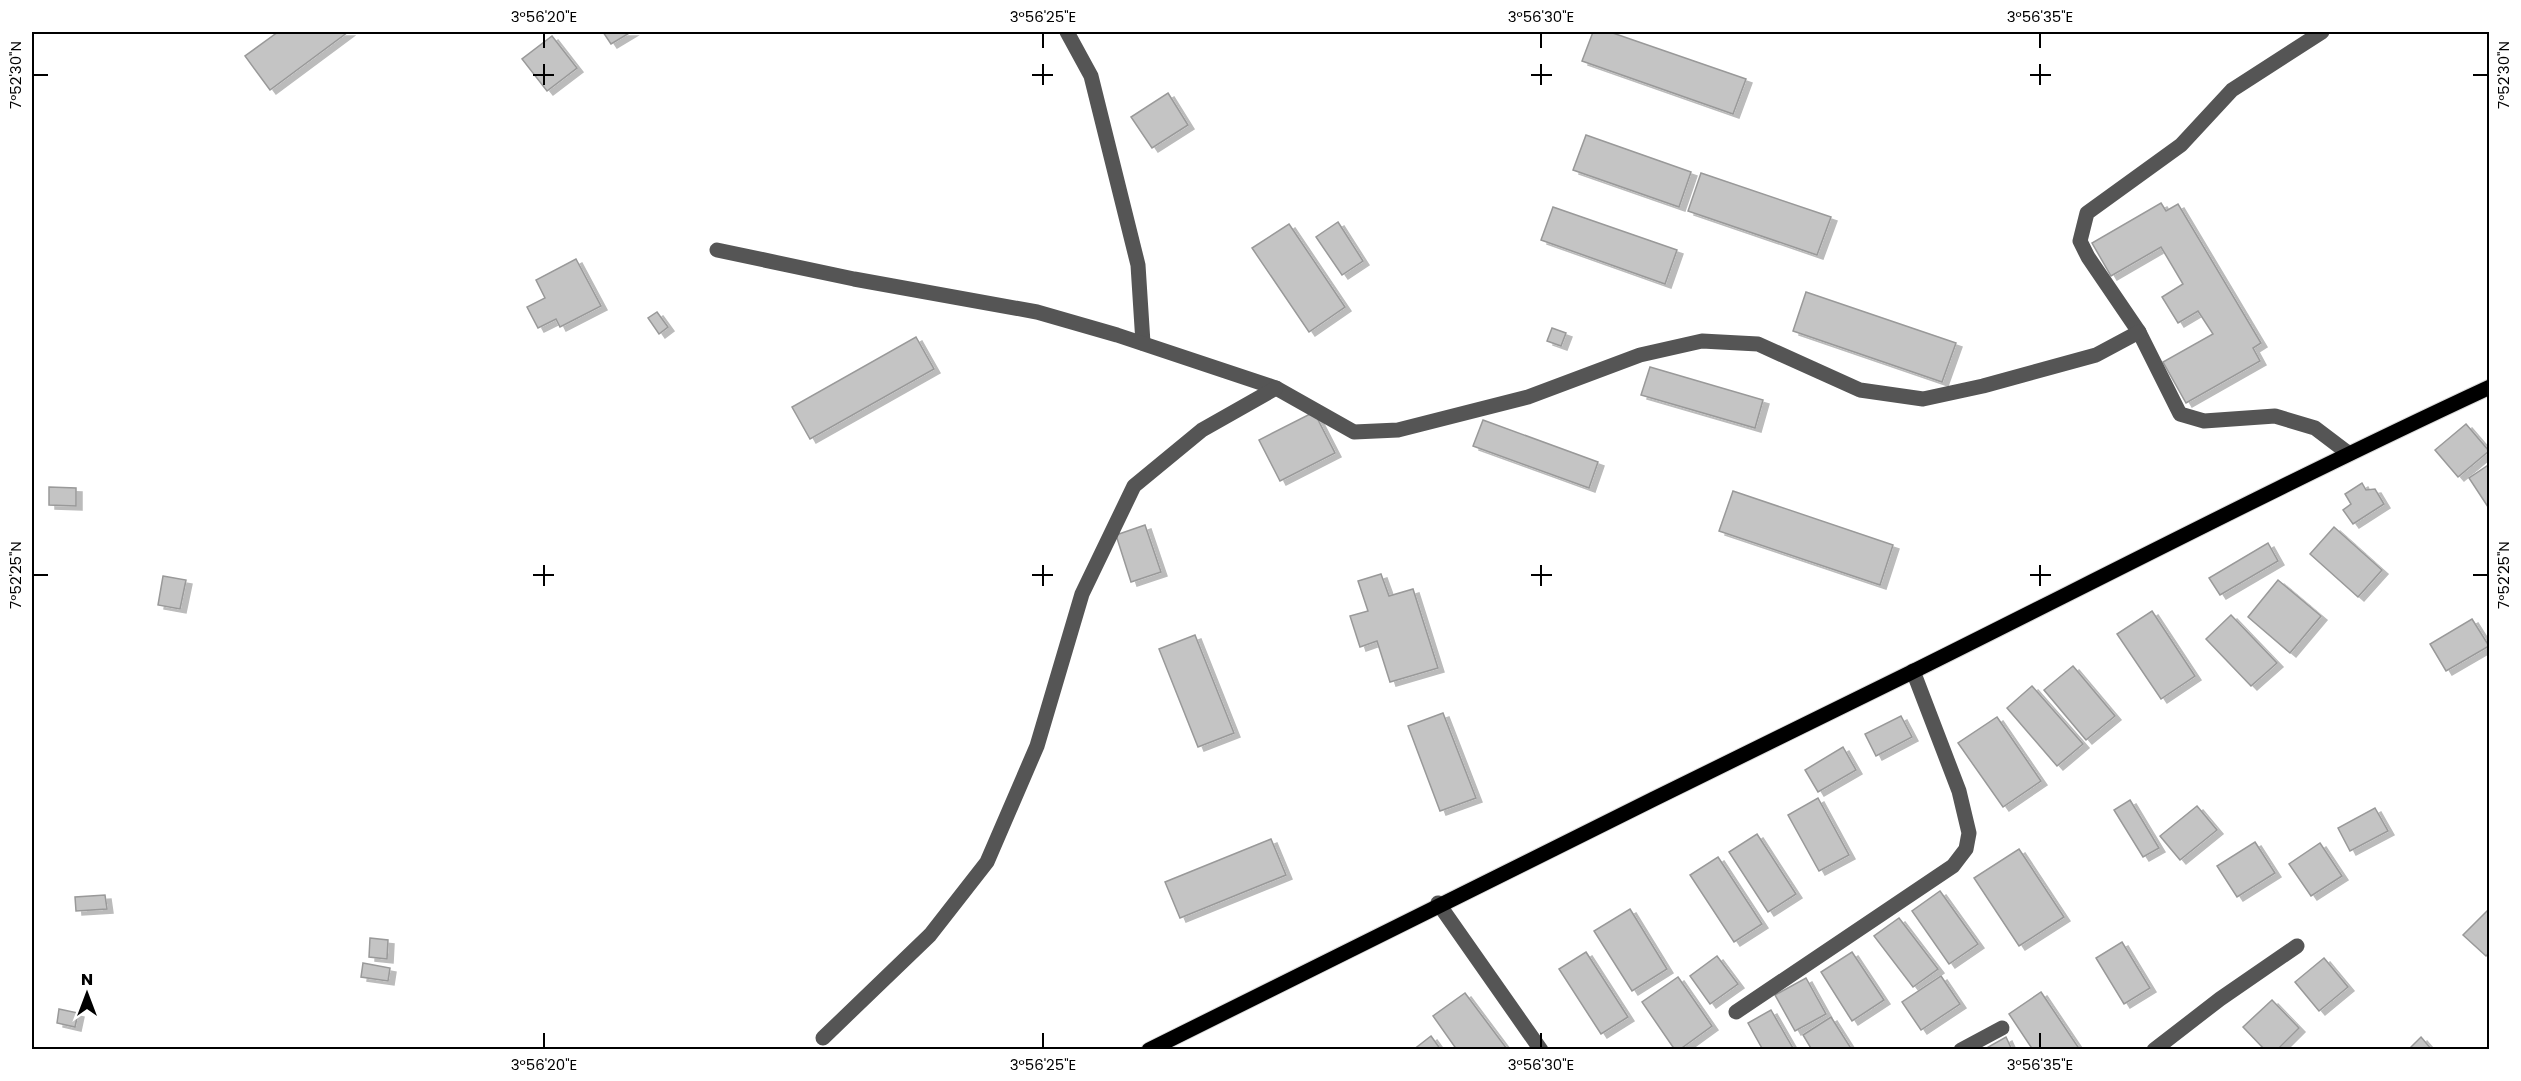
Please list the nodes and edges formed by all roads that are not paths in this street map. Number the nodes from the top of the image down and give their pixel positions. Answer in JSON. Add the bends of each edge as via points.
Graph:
{"nodes":[{"id":1,"x":1067,"y":32,"type":"edge"},
{"id":2,"x":2322,"y":32,"type":"edge"},
{"id":3,"x":717,"y":250,"type":"dead end"},
{"id":4,"x":2139,"y":332,"type":"junction"},
{"id":5,"x":1143,"y":344,"type":"junction"},
{"id":6,"x":2490,"y":387,"type":"edge"},
{"id":7,"x":1276,"y":388,"type":"junction"},
{"id":8,"x":2348,"y":453,"type":"junction"},
{"id":9,"x":1912,"y":671,"type":"junction"},
{"id":10,"x":1438,"y":903,"type":"junction"},
{"id":11,"x":2297,"y":946,"type":"dead end"},
{"id":12,"x":1736,"y":1012,"type":"dead end"},
{"id":13,"x":2002,"y":1029,"type":"dead end"},
{"id":14,"x":823,"y":1038,"type":"dead end"},
{"id":15,"x":1149,"y":1050,"type":"edge"},
{"id":16,"x":1541,"y":1050,"type":"edge"},
{"id":17,"x":1961,"y":1050,"type":"edge"},
{"id":18,"x":2154,"y":1050,"type":"edge"}],
"edges":[{"from":1,"to":5,"type":"street","via":[[1091,76],[1138,265]]},
{"from":2,"to":4,"type":"street","via":[[2232,90],[2181,145],[2087,213],[2080,241]]},
{"from":3,"to":5,"type":"street","via":[[1037,312]]},
{"from":4,"to":7,"type":"street","via":[[2096,355],[1923,399],[1860,390],[1758,344],[1702,341],[1640,355],[1528,397],[1398,430],[1354,432]]},
{"from":4,"to":8,"type":"street","via":[[2180,414],[2204,421],[2275,416],[2315,428]]},
{"from":5,"to":7,"type":"street"},
{"from":6,"to":8,"type":"main road"},
{"from":7,"to":14,"type":"street","via":[[1202,430],[1134,486],[1082,594],[1037,747],[987,862],[930,935]]},
{"from":8,"to":9,"type":"main road"},
{"from":9,"to":10,"type":"main road"},
{"from":9,"to":12,"type":"street","via":[[1959,791],[1969,833],[1966,849],[1953,866]]},
{"from":10,"to":15,"type":"main road"},
{"from":10,"to":16,"type":"street"},
{"from":11,"to":18,"type":"street"},
{"from":13,"to":17,"type":"street"}]}
